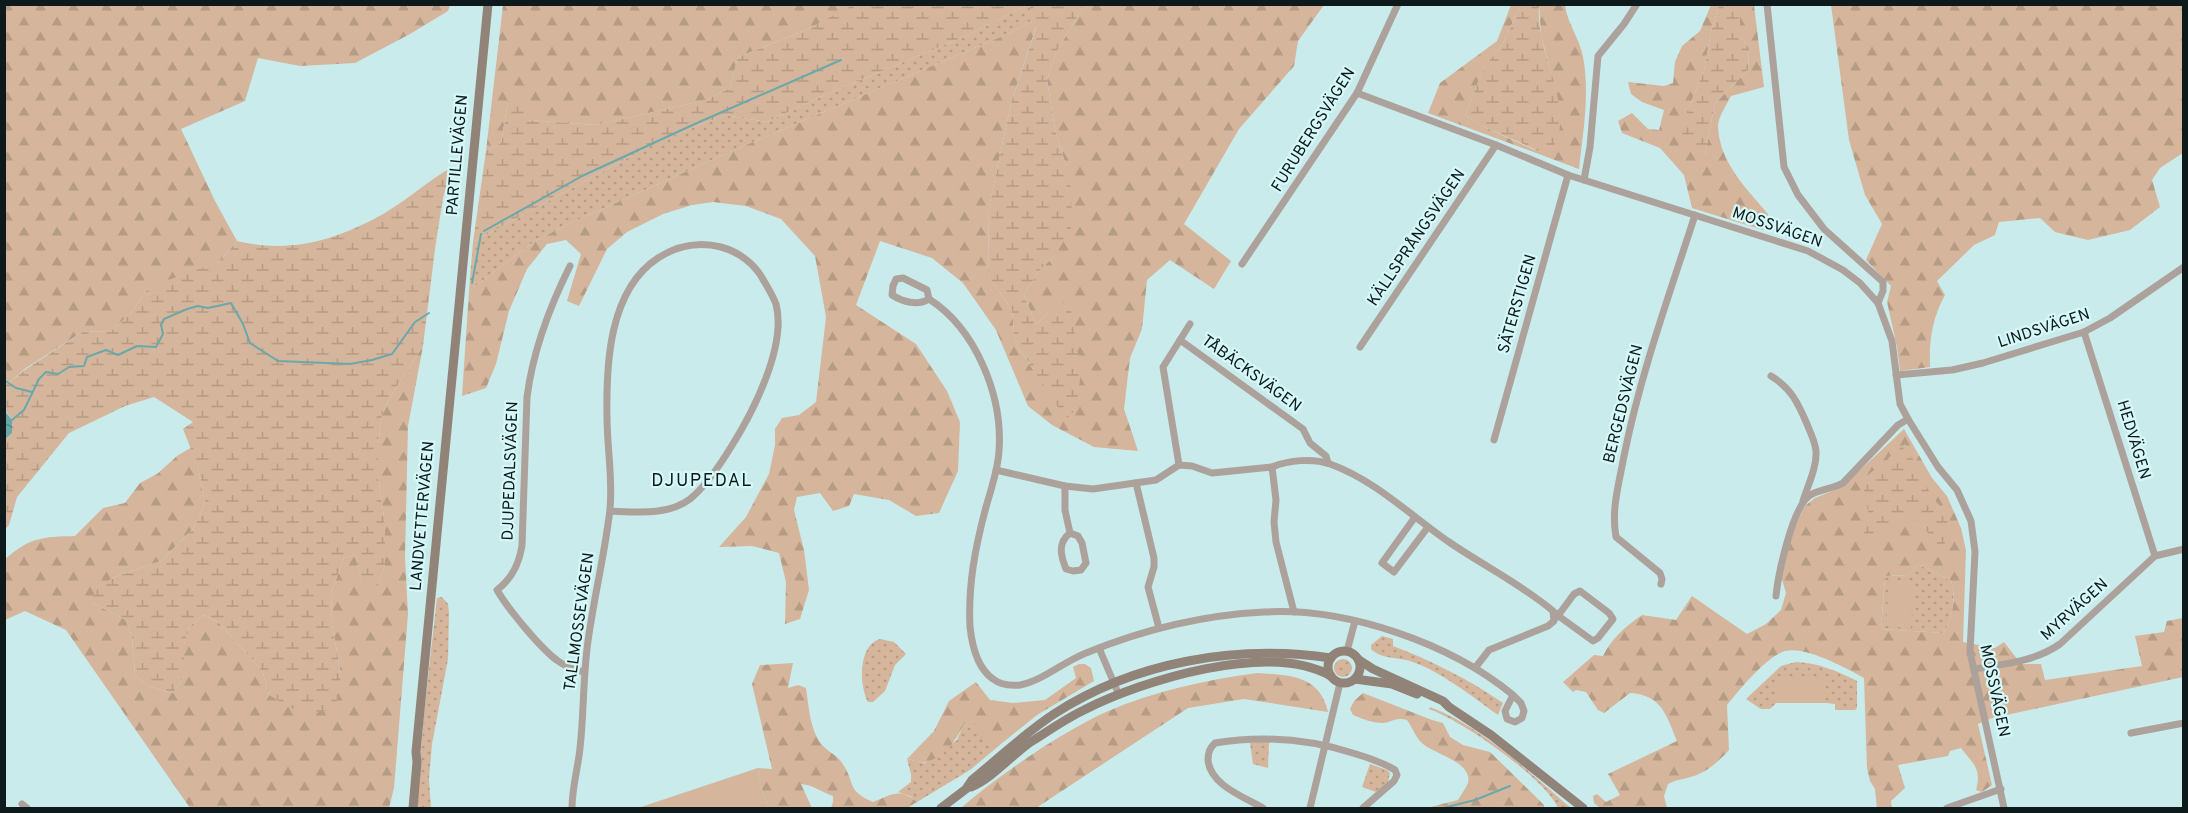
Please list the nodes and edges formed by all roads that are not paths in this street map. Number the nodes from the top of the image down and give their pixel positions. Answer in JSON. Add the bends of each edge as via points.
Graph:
{"nodes":[{"id":1,"x":488,"y":4,"type":"edge"},
{"id":2,"x":1398,"y":4,"type":"edge"},
{"id":3,"x":1637,"y":4,"type":"edge"},
{"id":4,"x":1767,"y":4,"type":"edge"},
{"id":5,"x":1357,"y":93,"type":"junction"},
{"id":6,"x":1496,"y":145,"type":"junction"},
{"id":7,"x":1568,"y":175,"type":"junction"},
{"id":8,"x":1584,"y":180,"type":"junction"},
{"id":9,"x":1695,"y":215,"type":"junction"},
{"id":10,"x":1242,"y":264,"type":"dead end"},
{"id":11,"x":570,"y":266,"type":"dead end"},
{"id":12,"x":2184,"y":267,"type":"edge"},
{"id":13,"x":461,"y":284,"type":"joint"},
{"id":14,"x":929,"y":299,"type":"junction"},
{"id":15,"x":1878,"y":303,"type":"junction"},
{"id":16,"x":1190,"y":324,"type":"dead end"},
{"id":17,"x":2084,"y":332,"type":"junction"},
{"id":18,"x":1180,"y":339,"type":"junction"},
{"id":19,"x":1360,"y":346,"type":"dead end"},
{"id":20,"x":1896,"y":375,"type":"junction"},
{"id":21,"x":1772,"y":376,"type":"dead end"},
{"id":22,"x":1908,"y":419,"type":"junction"},
{"id":23,"x":1494,"y":440,"type":"dead end"},
{"id":24,"x":1328,"y":464,"type":"junction"},
{"id":25,"x":1179,"y":465,"type":"junction"},
{"id":26,"x":1272,"y":467,"type":"junction"},
{"id":27,"x":996,"y":470,"type":"junction"},
{"id":28,"x":1137,"y":483,"type":"junction"},
{"id":29,"x":1065,"y":486,"type":"junction"},
{"id":30,"x":1802,"y":503,"type":"junction"},
{"id":31,"x":610,"y":511,"type":"junction"},
{"id":32,"x":1415,"y":517,"type":"junction"},
{"id":33,"x":1428,"y":527,"type":"junction"},
{"id":34,"x":1070,"y":533,"type":"junction"},
{"id":35,"x":2184,"y":549,"type":"edge"},
{"id":36,"x":2155,"y":556,"type":"junction"},
{"id":37,"x":1661,"y":584,"type":"dead end"},
{"id":38,"x":1776,"y":596,"type":"dead end"},
{"id":39,"x":1294,"y":612,"type":"junction"},
{"id":40,"x":1555,"y":616,"type":"junction"},
{"id":41,"x":1355,"y":621,"type":"junction"},
{"id":42,"x":1159,"y":628,"type":"junction"},
{"id":43,"x":1099,"y":648,"type":"junction"},
{"id":44,"x":1347,"y":651,"type":"junction"},
{"id":45,"x":1331,"y":658,"type":"junction"},
{"id":46,"x":1359,"y":660,"type":"junction"},
{"id":47,"x":1475,"y":668,"type":"junction"},
{"id":48,"x":1974,"y":669,"type":"junction"},
{"id":49,"x":584,"y":672,"type":"junction"},
{"id":50,"x":1331,"y":676,"type":"junction"},
{"id":51,"x":1356,"y":679,"type":"junction"},
{"id":52,"x":1114,"y":682,"type":"junction"},
{"id":53,"x":1340,"y":683,"type":"junction"},
{"id":54,"x":1119,"y":695,"type":"junction"},
{"id":55,"x":1513,"y":695,"type":"dead end"},
{"id":56,"x":1449,"y":707,"type":"junction"},
{"id":57,"x":2184,"y":723,"type":"edge"},
{"id":58,"x":2131,"y":733,"type":"dead end"},
{"id":59,"x":1326,"y":744,"type":"junction"},
{"id":60,"x":416,"y":752,"type":"junction"},
{"id":61,"x":966,"y":789,"type":"junction"},
{"id":62,"x":2001,"y":789,"type":"junction"},
{"id":63,"x":408,"y":808,"type":"edge"},
{"id":64,"x":413,"y":808,"type":"edge"},
{"id":65,"x":572,"y":808,"type":"edge"},
{"id":66,"x":941,"y":808,"type":"edge"},
{"id":67,"x":1263,"y":808,"type":"edge"},
{"id":68,"x":1311,"y":808,"type":"edge"},
{"id":69,"x":1363,"y":808,"type":"edge"},
{"id":70,"x":1583,"y":808,"type":"edge"},
{"id":71,"x":1947,"y":808,"type":"edge"},
{"id":72,"x":2004,"y":808,"type":"edge"}],
"edges":[{"from":1,"to":13,"type":"street","name":"PARTILLEVÄGEN"},
{"from":2,"to":5,"type":"street","name":"FURUBERGSVÄGEN"},
{"from":3,"to":8,"type":"street","via":[[1598,56]]},
{"from":4,"to":15,"type":"street","via":[[1784,167],[1798,195],[1824,229],[1883,282]]},
{"from":5,"to":6,"type":"street","name":"MOSSVÄGEN"},
{"from":5,"to":10,"type":"street","name":"FURUBERGSVÄGEN"},
{"from":6,"to":7,"type":"street","name":"MOSSVÄGEN"},
{"from":6,"to":19,"type":"street","name":"KÄLLSPRÅNGSVÄGEN"},
{"from":7,"to":8,"type":"street","name":"MOSSVÄGEN"},
{"from":7,"to":23,"type":"street","name":"SÄTERSTIGEN"},
{"from":8,"to":9,"type":"street","name":"MOSSVÄGEN"},
{"from":9,"to":15,"type":"street","name":"MOSSVÄGEN","via":[[1825,259],[1860,283]]},
{"from":9,"to":37,"type":"street","name":"BERGEDSVÄGEN","via":[[1642,375],[1614,510],[1616,537],[1660,573]]},
{"from":11,"to":49,"type":"street","name":"DJUPEDALSVÄGEN","via":[[546,317],[530,372],[522,546],[511,575],[497,590],[549,654]]},
{"from":12,"to":17,"type":"street","name":"LINDSVÄGEN"},
{"from":13,"to":60,"type":"street","name":"LANDVETTERVÄGEN"},
{"from":14,"to":14,"type":"street","via":[[916,303],[895,298],[892,292],[896,279],[903,278],[927,290]]},
{"from":14,"to":27,"type":"street","via":[[961,329],[978,356],[997,412]]},
{"from":15,"to":20,"type":"street","name":"MOSSVÄGEN","via":[[1892,341]]},
{"from":16,"to":18,"type":"street","name":"TÅBÄCKSVÄGEN"},
{"from":17,"to":20,"type":"street","name":"LINDSVÄGEN","via":[[1983,363]]},
{"from":17,"to":36,"type":"street","name":"HEDVÄGEN"},
{"from":18,"to":24,"type":"street","name":"TÅBÄCKSVÄGEN","via":[[1288,416],[1326,456]]},
{"from":18,"to":25,"type":"street","name":"TÅBÄCKSVÄGEN","via":[[1163,368]]},
{"from":20,"to":22,"type":"street","name":"MOSSVÄGEN","via":[[1900,404]]},
{"from":21,"to":30,"type":"street","via":[[1795,396],[1813,438],[1815,462]]},
{"from":22,"to":30,"type":"street","via":[[1843,483],[1814,493]]},
{"from":22,"to":48,"type":"street","name":"MOSSVÄGEN","via":[[1957,490],[1971,521],[1975,552],[1970,652]]},
{"from":24,"to":26,"type":"street","via":[[1307,460]]},
{"from":24,"to":32,"type":"street","name":"TÅBÄCKSVÄGEN","via":[[1366,483]]},
{"from":25,"to":26,"type":"street","via":[[1212,473]]},
{"from":25,"to":28,"type":"street","via":[[1156,480]]},
{"from":26,"to":39,"type":"street","via":[[1276,542]]},
{"from":27,"to":29,"type":"street"},
{"from":27,"to":43,"type":"street","via":[[974,555],[969,600],[973,648],[980,662],[993,680],[1021,685]]},
{"from":28,"to":29,"type":"street","via":[[1093,489]]},
{"from":28,"to":42,"type":"street","via":[[1154,558],[1148,587]]},
{"from":29,"to":34,"type":"street"},
{"from":30,"to":38,"type":"street","via":[[1782,563]]},
{"from":31,"to":31,"type":"street","name":"TALLMOSSEVÄGEN","via":[[609,363],[624,300],[646,267],[676,248],[700,244],[734,252],[760,274],[776,304],[775,341],[769,368],[750,416],[709,479],[689,500],[649,512]]},
{"from":31,"to":49,"type":"street","name":"TALLMOSSEVÄGEN"},
{"from":32,"to":33,"type":"street","name":"TÅBÄCKSVÄGEN"},
{"from":32,"to":33,"type":"street","via":[[1382,562],[1394,572]]},
{"from":33,"to":40,"type":"street","name":"TÅBÄCKSVÄGEN","via":[[1524,589]]},
{"from":34,"to":34,"type":"street","via":[[1061,545],[1065,567],[1070,571],[1081,570],[1086,563],[1082,543]]},
{"from":35,"to":36,"type":"street","name":"MYRVÄGEN"},
{"from":36,"to":48,"type":"street","name":"MYRVÄGEN","via":[[2047,653]]},
{"from":39,"to":41,"type":"street"},
{"from":39,"to":42,"type":"street","via":[[1232,615]]},
{"from":40,"to":40,"type":"street","name":"TÅBÄCKSVÄGEN","via":[[1593,641],[1613,619],[1580,591]]},
{"from":40,"to":47,"type":"street","name":"TÅBÄCKSVÄGEN","via":[[1548,626],[1489,650]]},
{"from":41,"to":44,"type":"street"},
{"from":41,"to":47,"type":"street","via":[[1418,642]]},
{"from":42,"to":43,"type":"street"},
{"from":43,"to":52,"type":"street"},
{"from":44,"to":45,"type":"street"},
{"from":44,"to":46,"type":"street"},
{"from":45,"to":50,"type":"street"},
{"from":45,"to":52,"type":"street","via":[[1289,654],[1216,657],[1143,671]]},
{"from":46,"to":51,"type":"street"},
{"from":46,"to":56,"type":"street"},
{"from":47,"to":55,"type":"street"},
{"from":48,"to":62,"type":"street","name":"MOSSVÄGEN"},
{"from":49,"to":65,"type":"street","name":"TALLMOSSEVÄGEN"},
{"from":50,"to":53,"type":"street"},
{"from":50,"to":54,"type":"street","via":[[1287,664],[1243,664],[1180,674]]},
{"from":51,"to":53,"type":"street"},
{"from":51,"to":56,"type":"street","via":[[1392,684]]},
{"from":52,"to":54,"type":"street"},
{"from":52,"to":61,"type":"street","via":[[1053,714]]},
{"from":53,"to":59,"type":"street"},
{"from":54,"to":61,"type":"street","via":[[1028,744]]},
{"from":56,"to":70,"type":"street"},
{"from":57,"to":58,"type":"street"},
{"from":59,"to":67,"type":"street","via":[[1261,738],[1212,746],[1208,755],[1215,777]]},
{"from":59,"to":68,"type":"street"},
{"from":59,"to":69,"type":"street","via":[[1397,773],[1394,781]]},
{"from":60,"to":63,"type":"street","name":"LANDVETTERVÄGEN"},
{"from":60,"to":64,"type":"street","name":"LANDVETTERVÄGEN"},
{"from":61,"to":66,"type":"street"},
{"from":62,"to":71,"type":"street"},
{"from":62,"to":72,"type":"street","name":"MOSSVÄGEN"}]}
